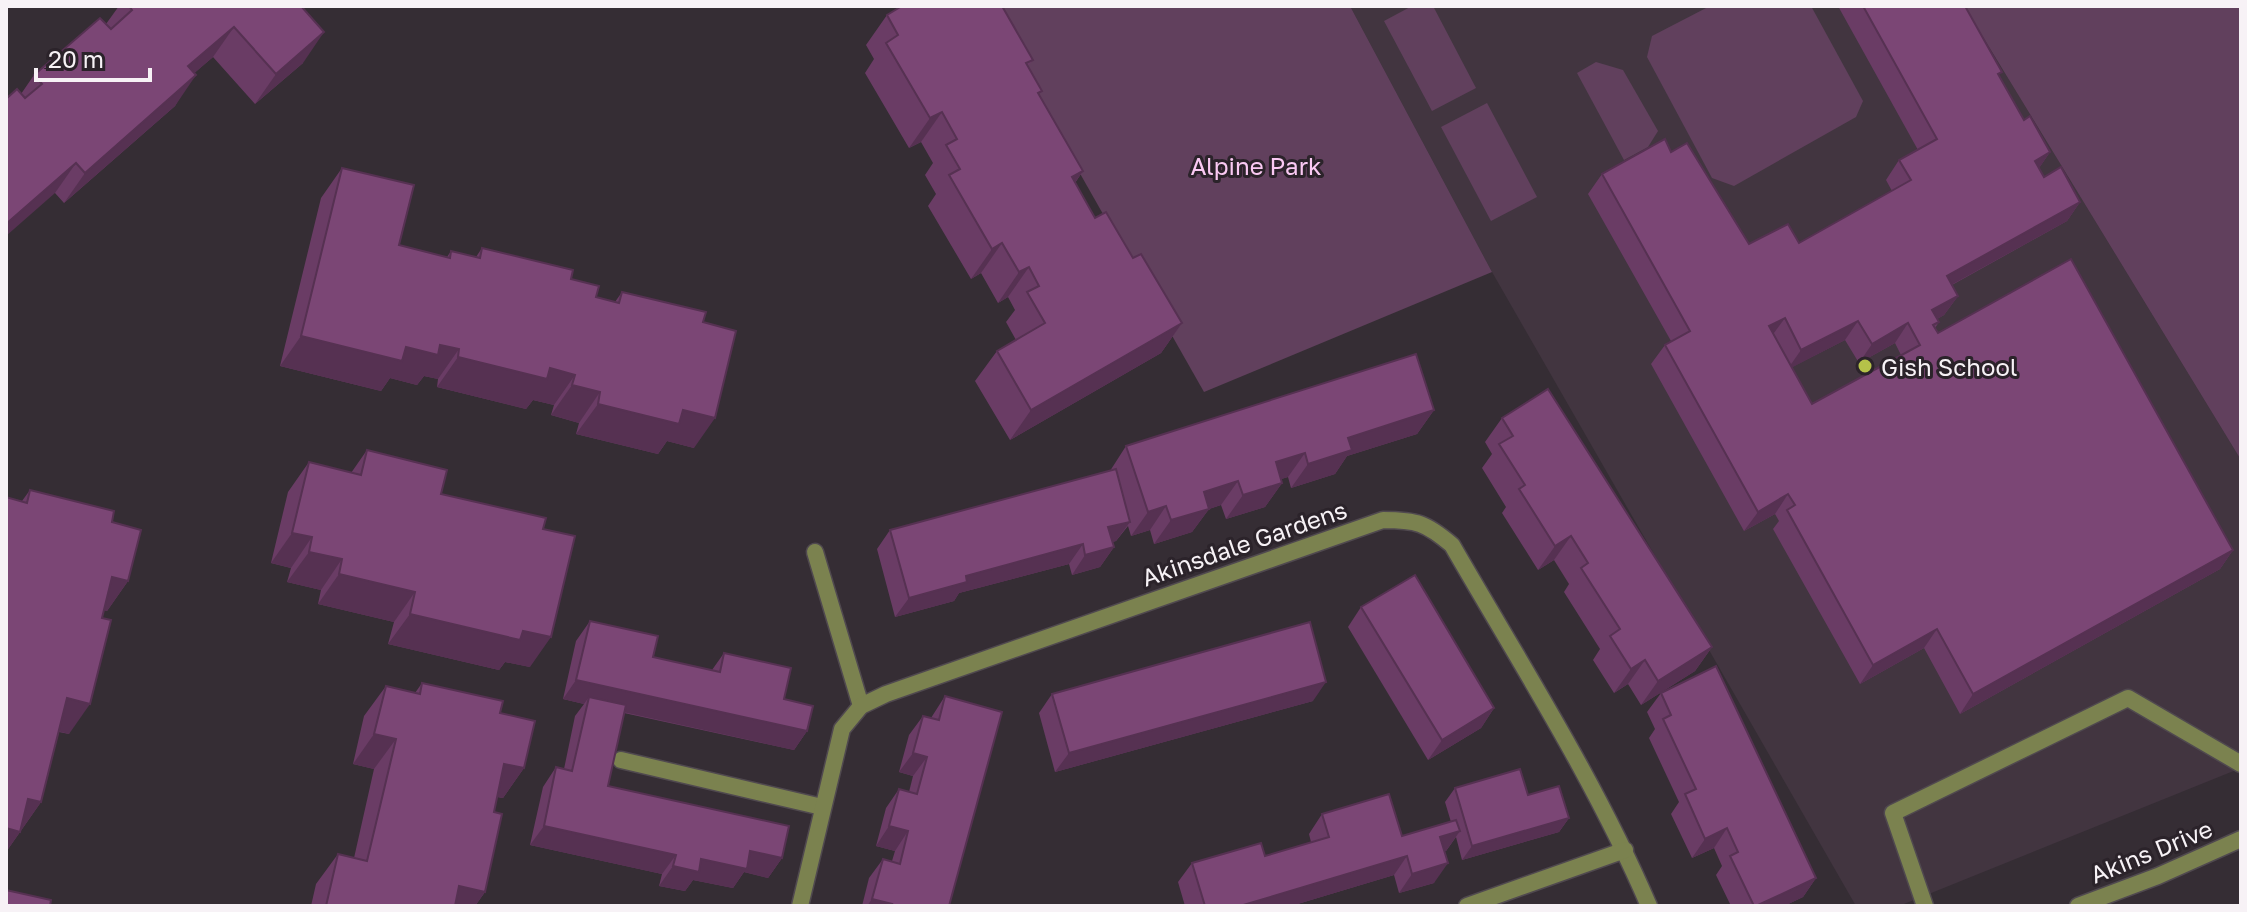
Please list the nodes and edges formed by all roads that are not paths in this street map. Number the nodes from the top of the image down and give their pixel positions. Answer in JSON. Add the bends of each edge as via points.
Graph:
{"nodes":[{"id":1,"x":815,"y":552,"type":"dead end"},
{"id":2,"x":861,"y":706,"type":"junction"},
{"id":3,"x":621,"y":760,"type":"edge"},
{"id":4,"x":2241,"y":764,"type":"edge"},
{"id":5,"x":822,"y":807,"type":"junction"},
{"id":6,"x":2241,"y":839,"type":"edge"},
{"id":7,"x":1625,"y":850,"type":"junction"},
{"id":8,"x":800,"y":906,"type":"edge"},
{"id":9,"x":1467,"y":906,"type":"edge"},
{"id":10,"x":1649,"y":906,"type":"edge"},
{"id":11,"x":1925,"y":906,"type":"edge"},
{"id":12,"x":2078,"y":906,"type":"edge"}],
"edges":[{"from":1,"to":2,"type":"street"},
{"from":2,"to":5,"type":"street","via":[[842,729]]},
{"from":2,"to":7,"type":"street","name":"Akinsdale Gardens","via":[[1383,520],[1414,520],[1452,545]]},
{"from":3,"to":5,"type":"street"},
{"from":4,"to":11,"type":"street","via":[[2128,698],[1893,813]]},
{"from":5,"to":8,"type":"street"},
{"from":6,"to":12,"type":"street","name":"Akins Drive"},
{"from":7,"to":9,"type":"street"},
{"from":7,"to":10,"type":"street","name":"Akinsdale Gardens"}]}
